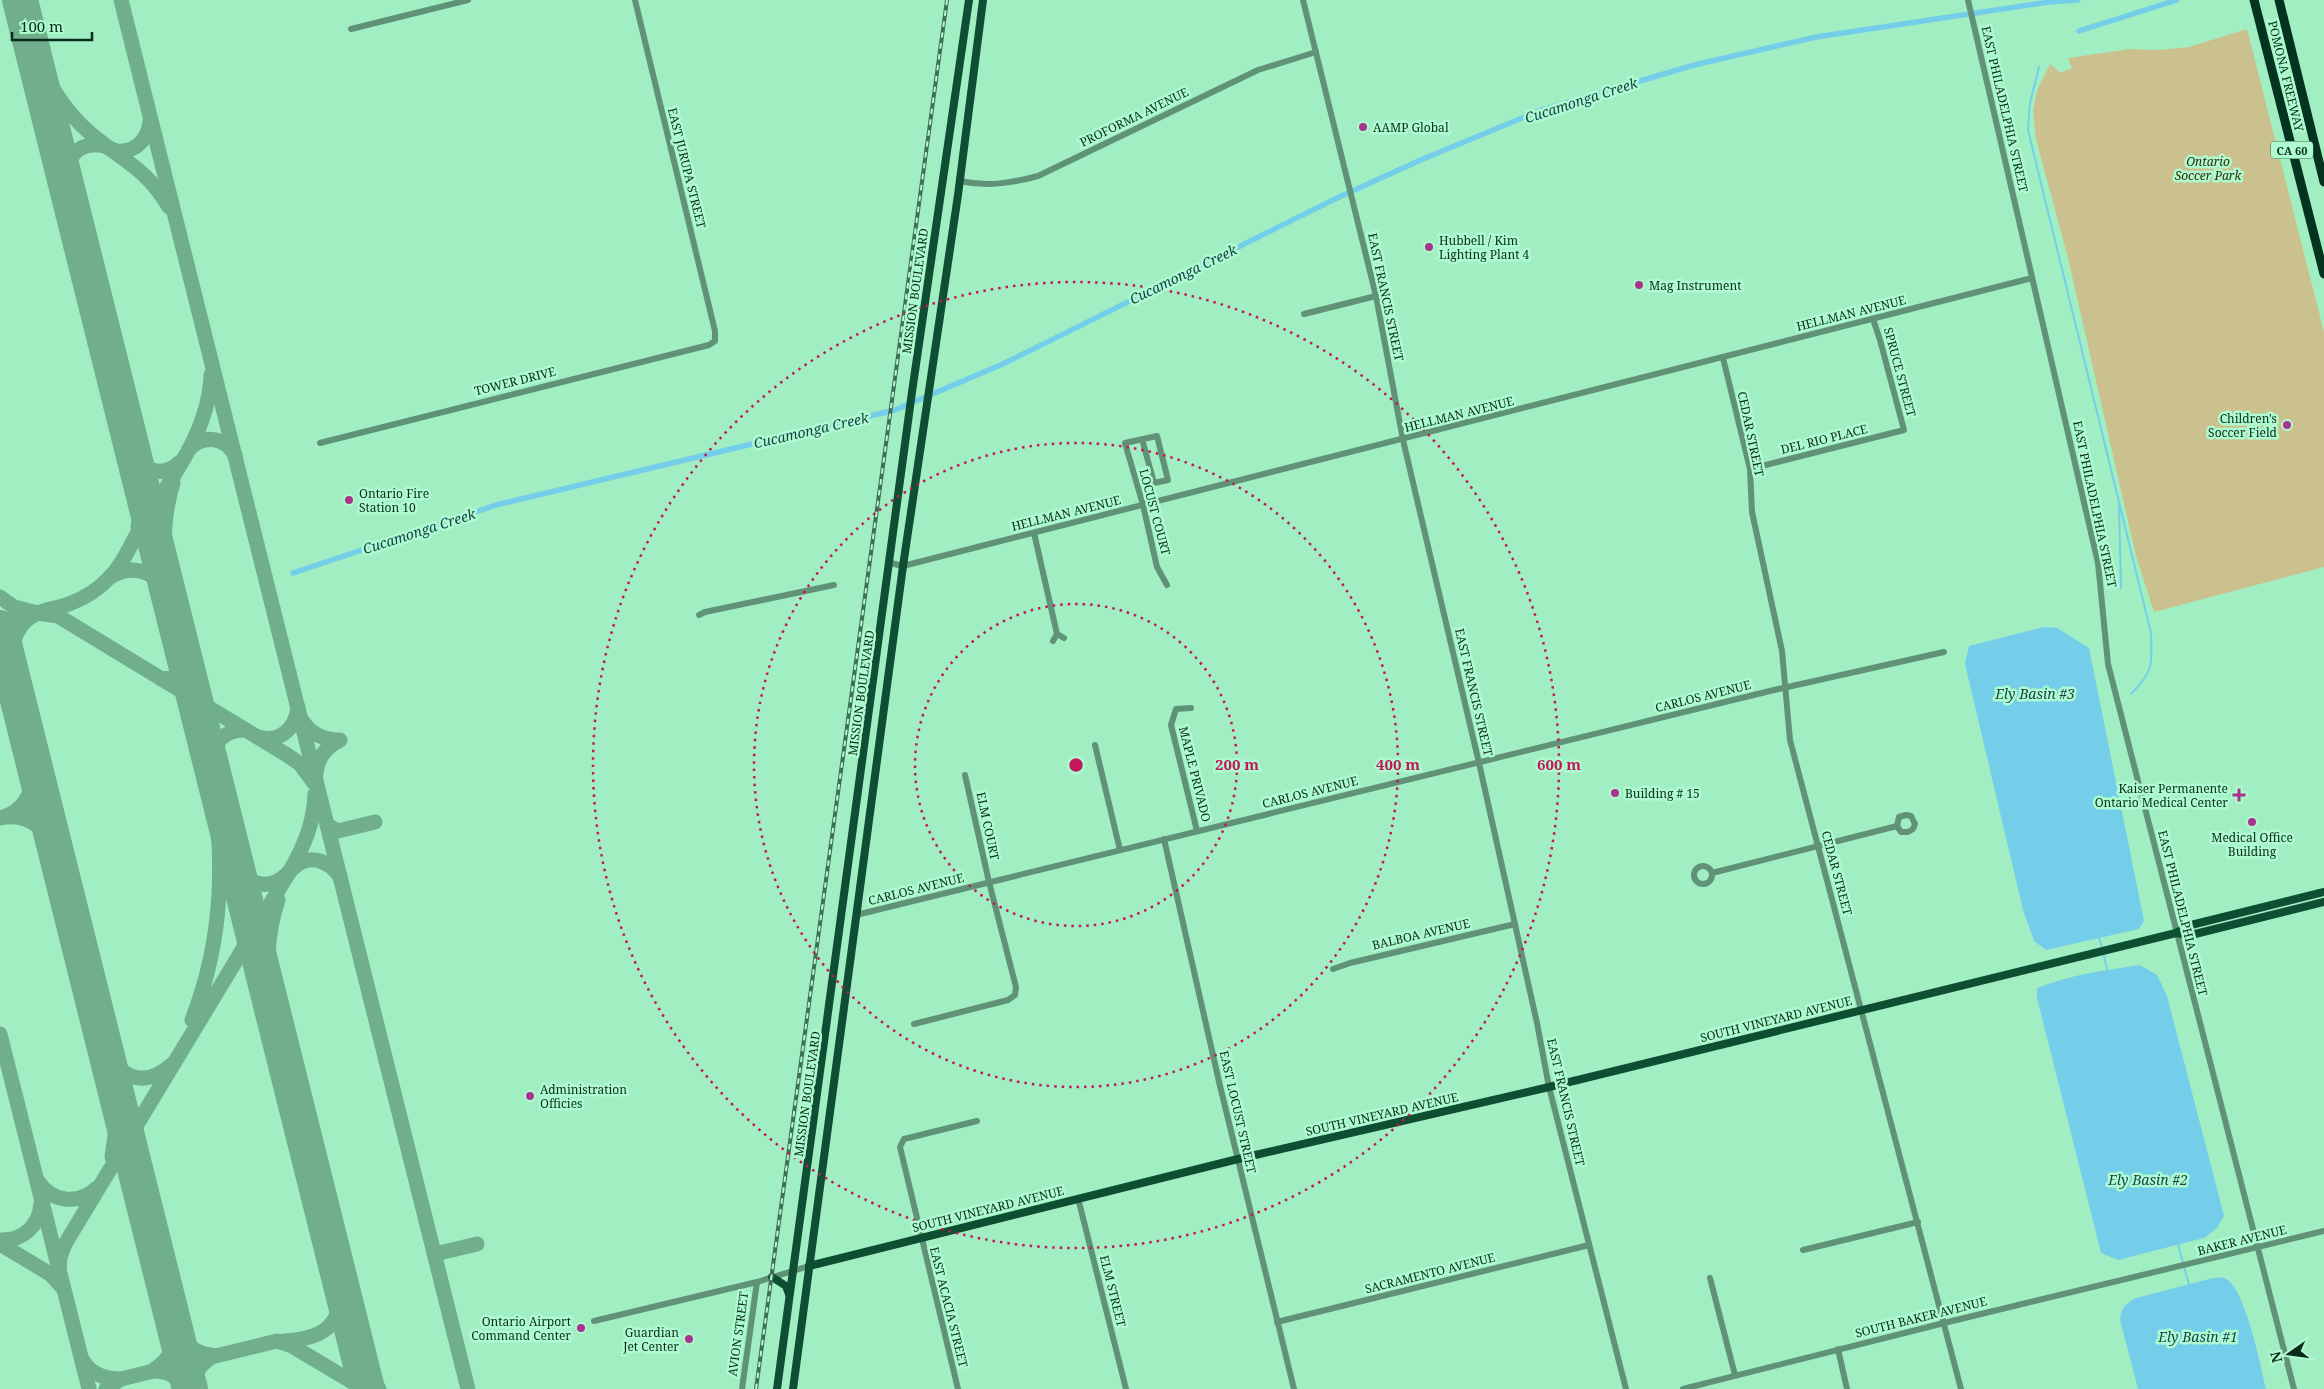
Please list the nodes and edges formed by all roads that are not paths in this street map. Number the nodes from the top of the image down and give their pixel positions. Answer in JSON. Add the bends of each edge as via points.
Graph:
{"nodes":[{"id":1,"x":468,"y":0,"type":"edge"},
{"id":2,"x":635,"y":0,"type":"edge"},
{"id":3,"x":968,"y":0,"type":"edge"},
{"id":4,"x":983,"y":0,"type":"edge"},
{"id":5,"x":1303,"y":0,"type":"edge"},
{"id":6,"x":1968,"y":0,"type":"edge"},
{"id":7,"x":2254,"y":0,"type":"edge"},
{"id":8,"x":2279,"y":0,"type":"edge"},
{"id":9,"x":351,"y":29,"type":"dead end"},
{"id":10,"x":1316,"y":52,"type":"junction"},
{"id":11,"x":960,"y":181,"type":"junction"},
{"id":12,"x":2324,"y":182,"type":"edge"},
{"id":13,"x":2324,"y":274,"type":"edge"},
{"id":14,"x":2032,"y":278,"type":"junction"},
{"id":15,"x":1376,"y":296,"type":"junction"},
{"id":16,"x":1304,"y":314,"type":"dead end"},
{"id":17,"x":1873,"y":320,"type":"junction"},
{"id":18,"x":715,"y":341,"type":"joint"},
{"id":19,"x":1723,"y":358,"type":"junction"},
{"id":20,"x":1904,"y":430,"type":"joint"},
{"id":21,"x":1142,"y":439,"type":"junction"},
{"id":22,"x":1403,"y":440,"type":"junction"},
{"id":23,"x":320,"y":442,"type":"dead end"},
{"id":24,"x":1750,"y":469,"type":"junction"},
{"id":25,"x":1143,"y":505,"type":"junction"},
{"id":26,"x":1034,"y":533,"type":"junction"},
{"id":27,"x":890,"y":563,"type":"junction"},
{"id":28,"x":903,"y":566,"type":"junction"},
{"id":29,"x":834,"y":585,"type":"dead end"},
{"id":30,"x":1167,"y":585,"type":"dead end"},
{"id":31,"x":699,"y":615,"type":"dead end"},
{"id":32,"x":1057,"y":634,"type":"junction"},
{"id":33,"x":1064,"y":638,"type":"dead end"},
{"id":34,"x":1053,"y":641,"type":"dead end"},
{"id":35,"x":1944,"y":652,"type":"dead end"},
{"id":36,"x":1784,"y":688,"type":"junction"},
{"id":37,"x":1191,"y":708,"type":"dead end"},
{"id":38,"x":1094,"y":745,"type":"dead end"},
{"id":39,"x":1479,"y":763,"type":"junction"},
{"id":40,"x":965,"y":775,"type":"dead end"},
{"id":41,"x":1897,"y":826,"type":"dead end"},
{"id":42,"x":1197,"y":831,"type":"junction"},
{"id":43,"x":1164,"y":839,"type":"junction"},
{"id":44,"x":1818,"y":845,"type":"junction"},
{"id":45,"x":1120,"y":850,"type":"junction"},
{"id":46,"x":1712,"y":873,"type":"dead end"},
{"id":47,"x":989,"y":882,"type":"junction"},
{"id":48,"x":2324,"y":892,"type":"edge"},
{"id":49,"x":2324,"y":902,"type":"edge"},
{"id":50,"x":856,"y":915,"type":"junction"},
{"id":51,"x":1515,"y":924,"type":"junction"},
{"id":52,"x":2176,"y":932,"type":"junction"},
{"id":53,"x":1334,"y":969,"type":"dead end"},
{"id":54,"x":1862,"y":1009,"type":"junction"},
{"id":55,"x":914,"y":1024,"type":"dead end"},
{"id":56,"x":1549,"y":1087,"type":"junction"},
{"id":57,"x":977,"y":1121,"type":"dead end"},
{"id":58,"x":1238,"y":1159,"type":"junction"},
{"id":59,"x":1078,"y":1198,"type":"junction"},
{"id":60,"x":1918,"y":1222,"type":"junction"},
{"id":61,"x":2324,"y":1231,"type":"edge"},
{"id":62,"x":920,"y":1237,"type":"junction"},
{"id":63,"x":1590,"y":1245,"type":"junction"},
{"id":64,"x":2258,"y":1248,"type":"junction"},
{"id":65,"x":1803,"y":1250,"type":"dead end"},
{"id":66,"x":809,"y":1266,"type":"junction"},
{"id":67,"x":2165,"y":1271,"type":"joint"},
{"id":68,"x":793,"y":1272,"type":"junction"},
{"id":69,"x":772,"y":1277,"type":"junction"},
{"id":70,"x":1710,"y":1278,"type":"dead end"},
{"id":71,"x":757,"y":1282,"type":"junction"},
{"id":72,"x":790,"y":1297,"type":"junction"},
{"id":73,"x":594,"y":1321,"type":"dead end"},
{"id":74,"x":1277,"y":1322,"type":"junction"},
{"id":75,"x":1944,"y":1323,"type":"junction"},
{"id":76,"x":1838,"y":1349,"type":"junction"},
{"id":77,"x":1735,"y":1375,"type":"junction"},
{"id":78,"x":742,"y":1389,"type":"edge"},
{"id":79,"x":777,"y":1389,"type":"edge"},
{"id":80,"x":793,"y":1389,"type":"edge"},
{"id":81,"x":958,"y":1389,"type":"edge"},
{"id":82,"x":1126,"y":1389,"type":"edge"},
{"id":83,"x":1294,"y":1389,"type":"edge"},
{"id":84,"x":1626,"y":1389,"type":"edge"},
{"id":85,"x":1683,"y":1389,"type":"edge"},
{"id":86,"x":1848,"y":1389,"type":"edge"},
{"id":87,"x":1961,"y":1389,"type":"edge"},
{"id":88,"x":2294,"y":1389,"type":"edge"}],
"edges":[{"from":1,"to":9,"type":"street"},
{"from":2,"to":18,"type":"street","name":"EAST JURUPA STREET"},
{"from":3,"to":27,"type":"main road","name":"MISSION BOULEVARD"},
{"from":4,"to":11,"type":"main road","name":"MISSION BOULEVARD"},
{"from":5,"to":10,"type":"street","name":"EAST FRANCIS STREET"},
{"from":6,"to":14,"type":"street","name":"EAST PHILADELPHIA STREET"},
{"from":7,"to":13,"type":"highway","name":"POMONA FREEWAY","number":"CA 60"},
{"from":8,"to":12,"type":"highway","name":"POMONA FREEWAY","number":"CA 60"},
{"from":10,"to":11,"type":"street","name":"PROFORMA AVENUE","via":[[1258,70],[1038,176],[1011,183]]},
{"from":10,"to":15,"type":"street","name":"EAST FRANCIS STREET"},
{"from":11,"to":28,"type":"main road","name":"MISSION BOULEVARD"},
{"from":14,"to":17,"type":"street","name":"HELLMAN AVENUE"},
{"from":14,"to":52,"type":"street","name":"EAST PHILADELPHIA STREET","via":[[2098,563],[2108,664]]},
{"from":15,"to":16,"type":"street"},
{"from":15,"to":22,"type":"street","name":"EAST FRANCIS STREET"},
{"from":17,"to":19,"type":"street","name":"HELLMAN AVENUE"},
{"from":17,"to":20,"type":"street","name":"SPRUCE STREET"},
{"from":18,"to":23,"type":"street","name":"TOWER DRIVE"},
{"from":19,"to":22,"type":"street","name":"HELLMAN AVENUE"},
{"from":19,"to":24,"type":"street","name":"CEDAR STREET"},
{"from":20,"to":24,"type":"street","name":"DEL RIO PLACE"},
{"from":21,"to":21,"type":"street","via":[[1157,436],[1168,480],[1154,483]]},
{"from":21,"to":25,"type":"street","name":"LOCUST COURT","via":[[1125,443]]},
{"from":22,"to":25,"type":"street","name":"HELLMAN AVENUE"},
{"from":22,"to":39,"type":"street","name":"EAST FRANCIS STREET"},
{"from":24,"to":36,"type":"street","name":"CEDAR STREET","via":[[1752,512],[1779,635]]},
{"from":25,"to":26,"type":"street","name":"HELLMAN AVENUE"},
{"from":25,"to":30,"type":"street","name":"LOCUST COURT","via":[[1157,567]]},
{"from":26,"to":28,"type":"street","name":"HELLMAN AVENUE"},
{"from":26,"to":32,"type":"street"},
{"from":27,"to":28,"type":"street","name":"HELLMAN AVENUE"},
{"from":27,"to":68,"type":"main road","name":"MISSION BOULEVARD"},
{"from":28,"to":50,"type":"main road","name":"MISSION BOULEVARD"},
{"from":29,"to":31,"type":"street"},
{"from":32,"to":33,"type":"street"},
{"from":32,"to":34,"type":"street"},
{"from":35,"to":36,"type":"street","name":"CARLOS AVENUE"},
{"from":36,"to":39,"type":"street","name":"CARLOS AVENUE"},
{"from":36,"to":44,"type":"street","name":"CEDAR STREET","via":[[1790,740]]},
{"from":37,"to":42,"type":"street","name":"MAPLE PRIVADO","via":[[1176,709],[1171,725]]},
{"from":38,"to":45,"type":"street"},
{"from":39,"to":42,"type":"street","name":"CARLOS AVENUE"},
{"from":39,"to":51,"type":"street","name":"EAST FRANCIS STREET"},
{"from":40,"to":47,"type":"street","name":"ELM COURT"},
{"from":41,"to":44,"type":"street"},
{"from":42,"to":43,"type":"street","name":"CARLOS AVENUE"},
{"from":43,"to":45,"type":"street","name":"CARLOS AVENUE"},
{"from":43,"to":58,"type":"street","name":"EAST LOCUST STREET"},
{"from":44,"to":46,"type":"street"},
{"from":44,"to":54,"type":"street","name":"CEDAR STREET"},
{"from":45,"to":47,"type":"street","name":"CARLOS AVENUE"},
{"from":47,"to":50,"type":"street","name":"CARLOS AVENUE"},
{"from":47,"to":55,"type":"street","via":[[1016,987],[1015,996]]},
{"from":48,"to":52,"type":"main road","name":"SOUTH VINEYARD AVENUE","via":[[2187,926]]},
{"from":49,"to":52,"type":"main road","name":"SOUTH VINEYARD AVENUE","via":[[2191,935]]},
{"from":50,"to":66,"type":"main road","name":"MISSION BOULEVARD"},
{"from":51,"to":53,"type":"street","name":"BALBOA AVENUE"},
{"from":51,"to":56,"type":"street","name":"EAST FRANCIS STREET"},
{"from":52,"to":54,"type":"main road","name":"SOUTH VINEYARD AVENUE"},
{"from":52,"to":64,"type":"street","name":"EAST PHILADELPHIA STREET"},
{"from":54,"to":56,"type":"main road","name":"SOUTH VINEYARD AVENUE"},
{"from":54,"to":60,"type":"street","name":"CEDAR STREET"},
{"from":56,"to":58,"type":"main road","name":"SOUTH VINEYARD AVENUE"},
{"from":56,"to":63,"type":"street","name":"EAST FRANCIS STREET"},
{"from":57,"to":62,"type":"street","name":"EAST ACACIA STREET","via":[[904,1139],[901,1143]]},
{"from":58,"to":59,"type":"main road","name":"SOUTH VINEYARD AVENUE"},
{"from":58,"to":74,"type":"street","name":"EAST LOCUST STREET"},
{"from":59,"to":62,"type":"main road","name":"SOUTH VINEYARD AVENUE"},
{"from":59,"to":82,"type":"street","name":"ELM STREET"},
{"from":60,"to":65,"type":"street"},
{"from":60,"to":75,"type":"street","name":"CEDAR STREET"},
{"from":61,"to":64,"type":"street","name":"BAKER AVENUE"},
{"from":62,"to":66,"type":"main road","name":"SOUTH VINEYARD AVENUE"},
{"from":62,"to":81,"type":"street","name":"EAST ACACIA STREET"},
{"from":63,"to":74,"type":"street","name":"SACRAMENTO AVENUE"},
{"from":63,"to":84,"type":"street","name":"EAST FRANCIS STREET"},
{"from":64,"to":67,"type":"street","name":"BAKER AVENUE"},
{"from":64,"to":88,"type":"street","name":"EAST PHILADELPHIA STREET"},
{"from":66,"to":68,"type":"street","name":"SOUTH VINEYARD AVENUE"},
{"from":66,"to":80,"type":"main road","name":"MISSION BOULEVARD"},
{"from":67,"to":75,"type":"street","name":"SOUTH BAKER AVENUE"},
{"from":68,"to":69,"type":"street","name":"SOUTH VINEYARD AVENUE"},
{"from":68,"to":72,"type":"main road","name":"MISSION BOULEVARD"},
{"from":69,"to":71,"type":"street","name":"SOUTH VINEYARD AVENUE"},
{"from":69,"to":72,"type":"main road","via":[[787,1288]]},
{"from":70,"to":77,"type":"street"},
{"from":71,"to":73,"type":"street","name":"SOUTH VINEYARD AVENUE"},
{"from":71,"to":78,"type":"street","name":"AVION STREET"},
{"from":72,"to":79,"type":"main road","name":"MISSION BOULEVARD"},
{"from":74,"to":83,"type":"street","name":"EAST LOCUST STREET"},
{"from":75,"to":76,"type":"street","name":"SOUTH BAKER AVENUE"},
{"from":75,"to":87,"type":"street","name":"CEDAR STREET"},
{"from":76,"to":77,"type":"street","name":"SOUTH BAKER AVENUE"},
{"from":76,"to":86,"type":"street"},
{"from":77,"to":85,"type":"street","name":"SOUTH BAKER AVENUE"}]}
